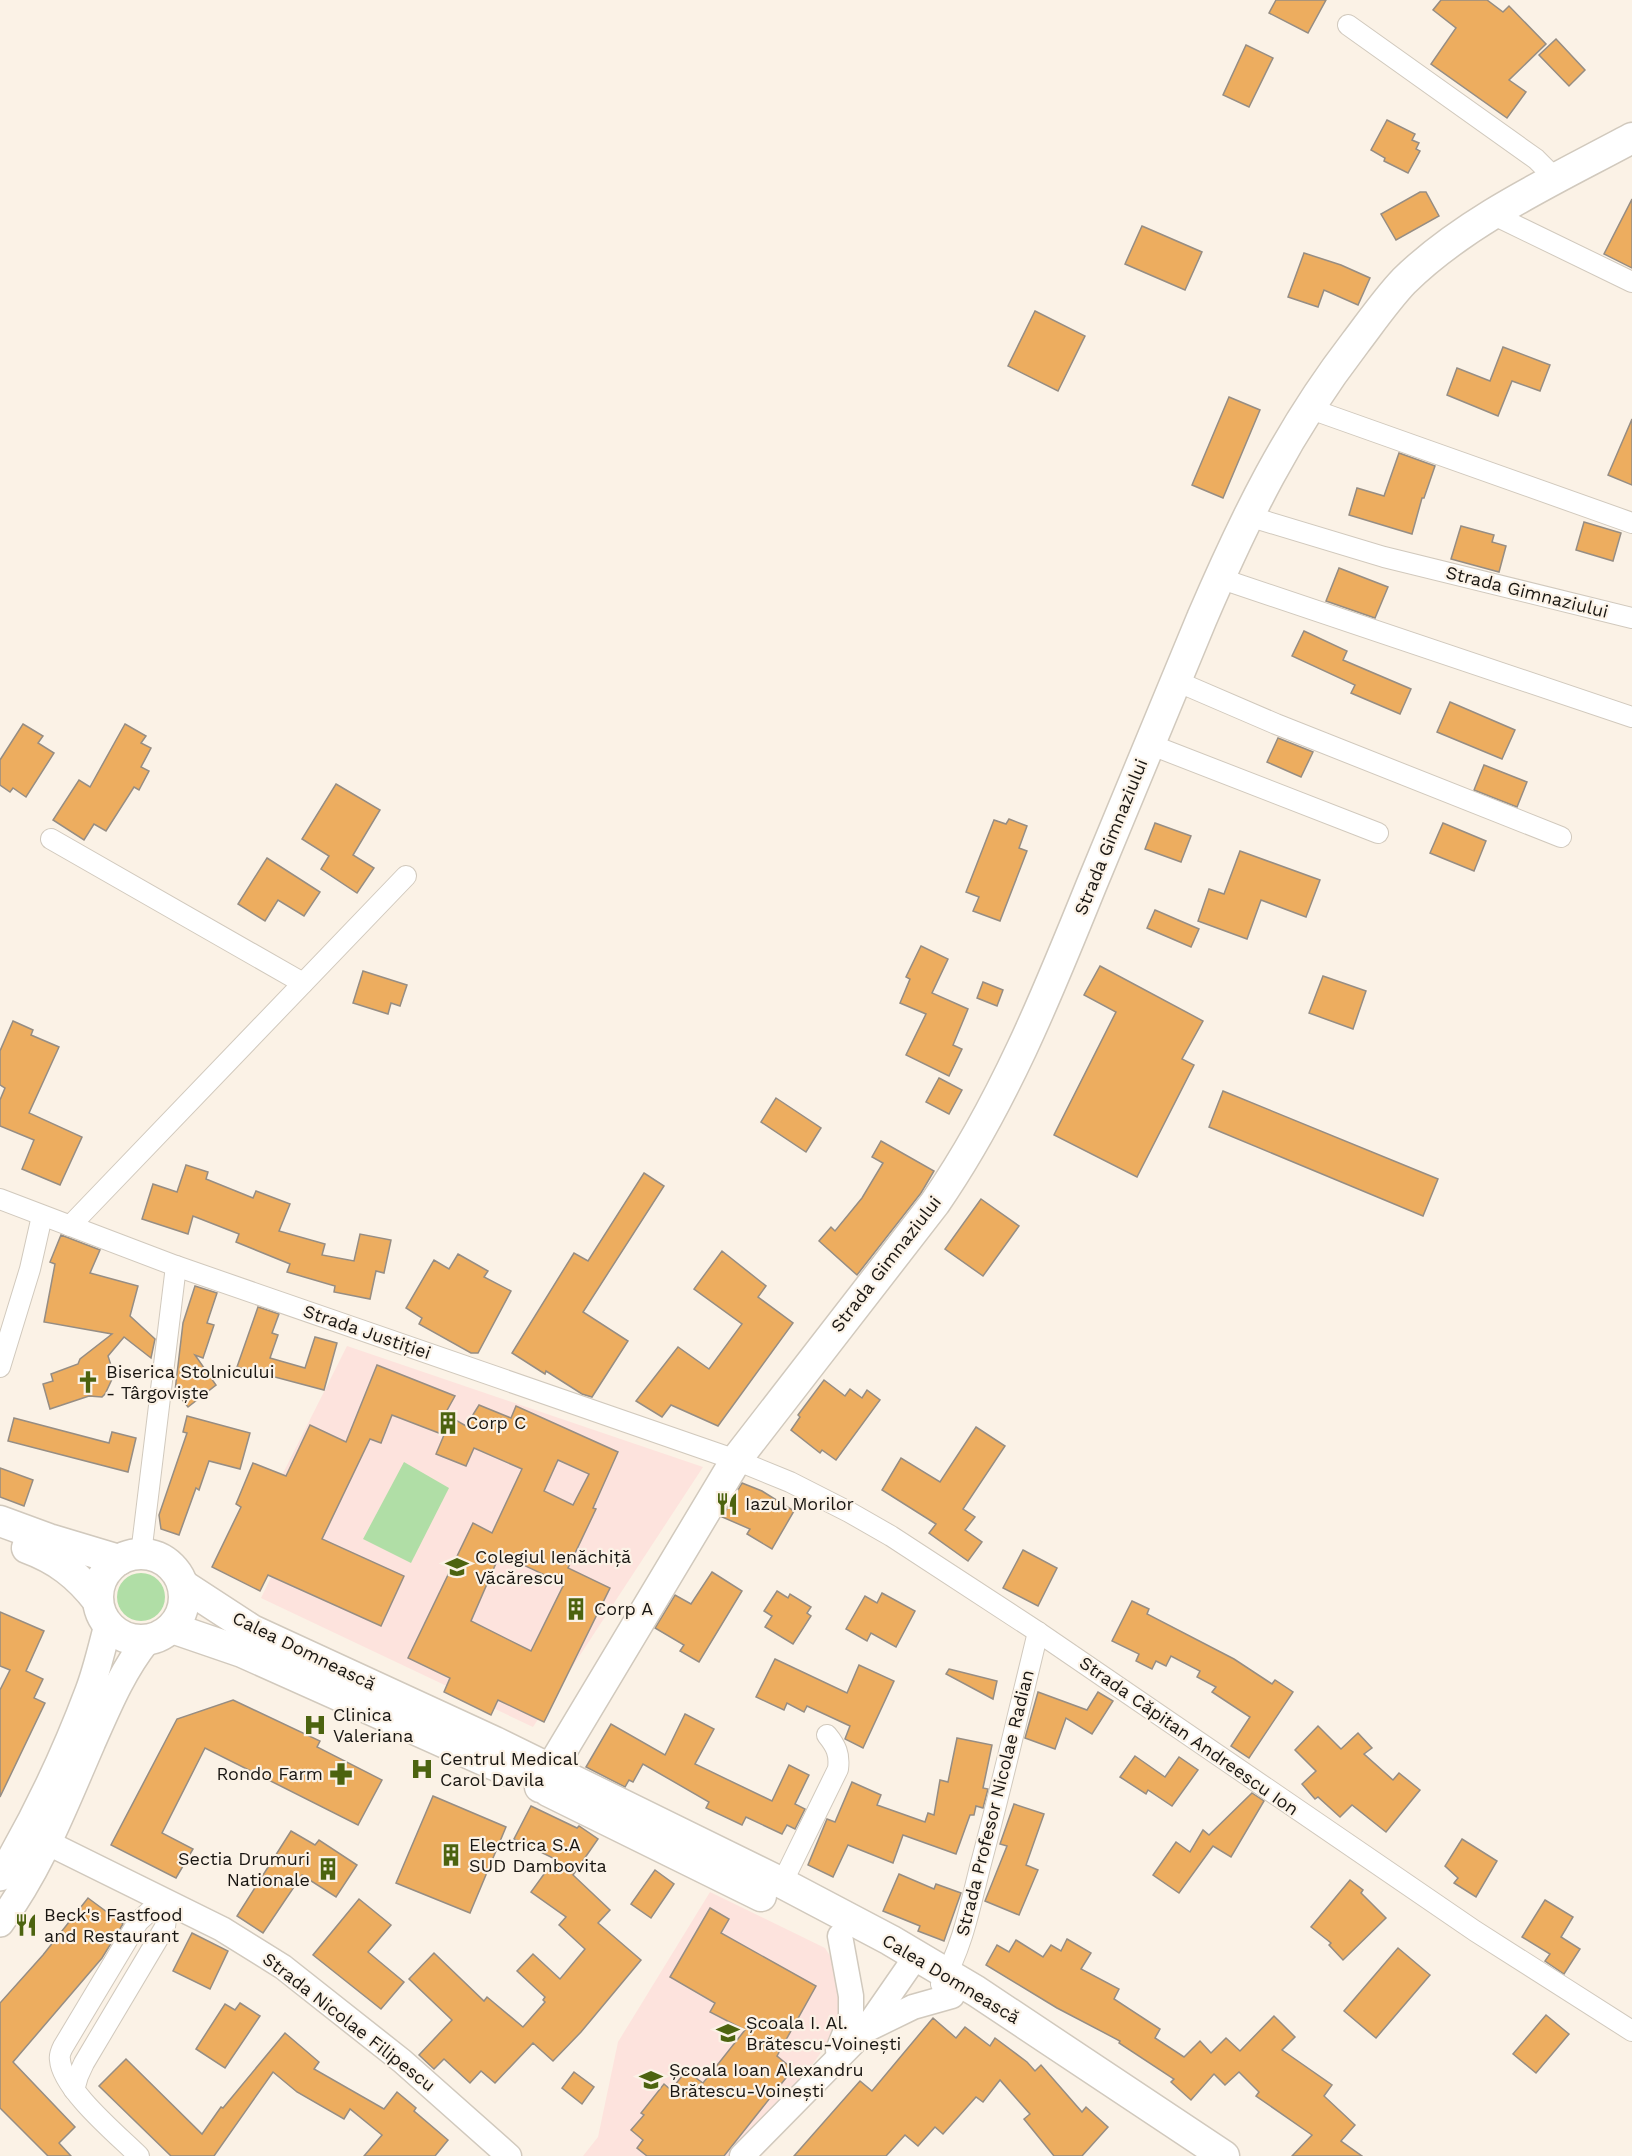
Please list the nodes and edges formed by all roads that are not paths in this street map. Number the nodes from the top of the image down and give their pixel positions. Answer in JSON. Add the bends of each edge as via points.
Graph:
{"nodes":[{"id":1,"x":1348,"y":25,"type":"dead end"},
{"id":2,"x":1632,"y":138,"type":"edge"},
{"id":3,"x":1556,"y":179,"type":"junction"},
{"id":4,"x":1494,"y":214,"type":"junction"},
{"id":5,"x":1632,"y":282,"type":"edge"},
{"id":6,"x":1308,"y":408,"type":"junction"},
{"id":7,"x":1248,"y":516,"type":"junction"},
{"id":8,"x":1632,"y":523,"type":"edge"},
{"id":9,"x":1219,"y":578,"type":"junction"},
{"id":10,"x":1632,"y":618,"type":"edge"},
{"id":11,"x":1176,"y":681,"type":"junction"},
{"id":12,"x":1632,"y":717,"type":"edge"},
{"id":13,"x":1149,"y":744,"type":"junction"},
{"id":14,"x":1378,"y":833,"type":"dead end"},
{"id":15,"x":1561,"y":837,"type":"dead end"},
{"id":16,"x":51,"y":839,"type":"dead end"},
{"id":17,"x":406,"y":876,"type":"dead end"},
{"id":18,"x":303,"y":983,"type":"junction"},
{"id":19,"x":0,"y":1199,"type":"edge"},
{"id":20,"x":42,"y":1216,"type":"junction"},
{"id":21,"x":70,"y":1226,"type":"junction"},
{"id":22,"x":176,"y":1266,"type":"junction"},
{"id":23,"x":0,"y":1367,"type":"edge"},
{"id":24,"x":735,"y":1460,"type":"junction"},
{"id":25,"x":0,"y":1521,"type":"edge"},
{"id":26,"x":0,"y":1538,"type":"edge"},
{"id":27,"x":130,"y":1557,"type":"junction"},
{"id":28,"x":183,"y":1585,"type":"junction"},
{"id":29,"x":103,"y":1613,"type":"junction"},
{"id":30,"x":1038,"y":1632,"type":"junction"},
{"id":31,"x":159,"y":1634,"type":"junction"},
{"id":32,"x":827,"y":1735,"type":"dead end"},
{"id":33,"x":550,"y":1769,"type":"junction"},
{"id":34,"x":48,"y":1843,"type":"junction"},
{"id":35,"x":0,"y":1877,"type":"edge"},
{"id":36,"x":777,"y":1892,"type":"junction"},
{"id":37,"x":168,"y":1903,"type":"junction"},
{"id":38,"x":0,"y":1923,"type":"edge"},
{"id":39,"x":840,"y":1936,"type":"junction"},
{"id":40,"x":912,"y":1963,"type":"junction"},
{"id":41,"x":951,"y":1991,"type":"junction"},
{"id":42,"x":1632,"y":2031,"type":"edge"},
{"id":43,"x":863,"y":2033,"type":"junction"},
{"id":44,"x":830,"y":2066,"type":"junction"},
{"id":45,"x":74,"y":2090,"type":"junction"},
{"id":46,"x":139,"y":2156,"type":"edge"},
{"id":47,"x":509,"y":2156,"type":"edge"},
{"id":48,"x":742,"y":2156,"type":"edge"},
{"id":49,"x":1192,"y":2156,"type":"edge"},
{"id":50,"x":1224,"y":2156,"type":"edge"}],
"edges":[{"from":1,"to":3,"type":"street","via":[[1536,159]]},
{"from":2,"to":3,"type":"main road","name":"Strada Gimnaziului"},
{"from":3,"to":4,"type":"main road","name":"Strada Gimnaziului"},
{"from":4,"to":5,"type":"street"},
{"from":4,"to":6,"type":"main road","name":"Strada Gimnaziului","via":[[1405,281]]},
{"from":6,"to":7,"type":"main road","name":"Strada Gimnaziului","via":[[1275,461]]},
{"from":6,"to":8,"type":"street"},
{"from":7,"to":9,"type":"main road","name":"Strada Gimnaziului"},
{"from":7,"to":10,"type":"street","name":"Strada Gimnaziului","via":[[1384,557]]},
{"from":9,"to":11,"type":"main road","name":"Strada Gimnaziului"},
{"from":9,"to":12,"type":"street"},
{"from":11,"to":13,"type":"main road","name":"Strada Gimnaziului"},
{"from":11,"to":15,"type":"street"},
{"from":13,"to":14,"type":"street","name":"Strada Gimnaziului"},
{"from":13,"to":24,"type":"main road","name":"Strada Gimnaziului","via":[[1068,942],[984,1126],[934,1203]]},
{"from":16,"to":18,"type":"street"},
{"from":17,"to":18,"type":"street"},
{"from":18,"to":21,"type":"street"},
{"from":19,"to":20,"type":"street","name":"Strada Justiției"},
{"from":20,"to":21,"type":"street","name":"Strada Justiției"},
{"from":20,"to":23,"type":"street"},
{"from":21,"to":22,"type":"street","name":"Strada Justiției"},
{"from":22,"to":24,"type":"street","name":"Strada Justiției"},
{"from":22,"to":27,"type":"street"},
{"from":24,"to":30,"type":"street","name":"Strada Căpitan Andreescu Ion","via":[[849,1512]]},
{"from":24,"to":33,"type":"main road","name":"Strada Gimnaziului"},
{"from":25,"to":27,"type":"main road","via":[[50,1539]]},
{"from":26,"to":29,"type":"main road","via":[[63,1564],[83,1582]]},
{"from":27,"to":28,"type":"main road","via":[[163,1559]]},
{"from":27,"to":29,"type":"main road","via":[[109,1566],[103,1575],[99,1585]]},
{"from":28,"to":31,"type":"main road","via":[[179,1618]]},
{"from":28,"to":33,"type":"main road","name":"Calea Domnească","via":[[252,1630]]},
{"from":29,"to":31,"type":"main road","via":[[118,1634],[130,1640]]},
{"from":29,"to":35,"type":"main road","via":[[90,1690],[25,1834]]},
{"from":30,"to":41,"type":"street","name":"Strada Profesor Nicolae Radian"},
{"from":30,"to":42,"type":"street","name":"Strada Căpitan Andreescu Ion","via":[[1446,1911]]},
{"from":31,"to":33,"type":"main road","name":"Calea Domnească","via":[[242,1652],[486,1760]]},
{"from":31,"to":34,"type":"main road","via":[[130,1661]]},
{"from":32,"to":36,"type":"street","via":[[836,1746],[838,1769]]},
{"from":33,"to":36,"type":"main road","name":"Calea Domnească"},
{"from":33,"to":36,"type":"main road","name":"Calea Domnească","via":[[665,1825]]},
{"from":34,"to":37,"type":"street","name":"Strada Nicolae Filipescu"},
{"from":34,"to":38,"type":"main road"},
{"from":36,"to":39,"type":"main road"},
{"from":36,"to":40,"type":"main road","name":"Calea Domnească"},
{"from":37,"to":45,"type":"street","via":[[165,1927],[84,2062]]},
{"from":37,"to":45,"type":"street","via":[[151,1910],[138,1922],[63,2047],[60,2064]]},
{"from":37,"to":47,"type":"street","name":"Strada Nicolae Filipescu","via":[[222,1929],[283,1966],[402,2061]]},
{"from":39,"to":40,"type":"main road"},
{"from":39,"to":44,"type":"street","via":[[851,2018]]},
{"from":40,"to":41,"type":"main road","name":"Calea Domnească"},
{"from":40,"to":43,"type":"street"},
{"from":41,"to":43,"type":"street"},
{"from":41,"to":49,"type":"main road","name":"Calea Domnească"},
{"from":41,"to":50,"type":"main road","name":"Calea Domnească"},
{"from":43,"to":44,"type":"street"},
{"from":44,"to":48,"type":"street"},
{"from":45,"to":46,"type":"street"}]}
